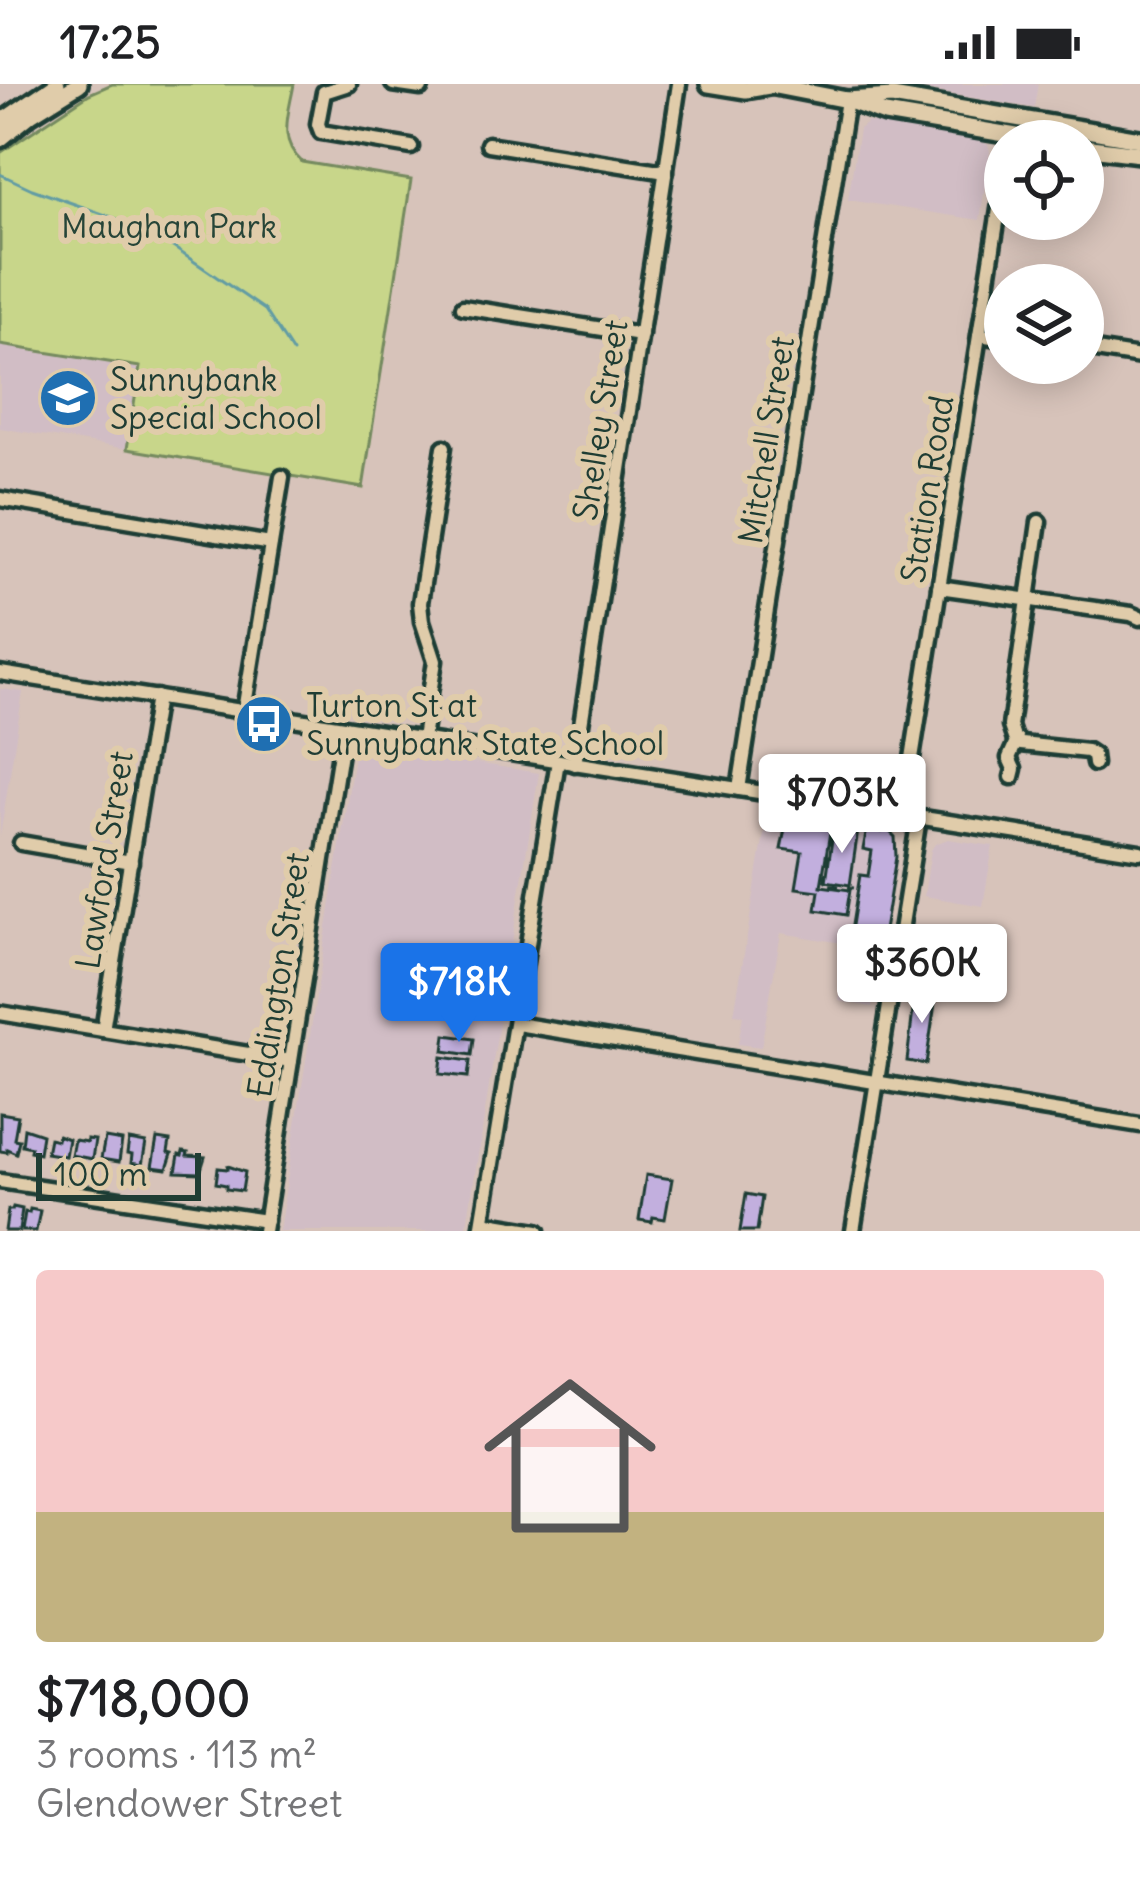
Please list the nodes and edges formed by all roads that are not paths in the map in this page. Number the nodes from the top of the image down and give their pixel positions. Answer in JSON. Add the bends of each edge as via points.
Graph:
{"nodes":[{"id":1,"x":57,"y":84,"type":"edge"},
{"id":2,"x":79,"y":84,"type":"edge"},
{"id":3,"x":349,"y":84,"type":"edge"},
{"id":4,"x":393,"y":84,"type":"edge"},
{"id":5,"x":679,"y":84,"type":"edge"},
{"id":6,"x":709,"y":84,"type":"edge"},
{"id":7,"x":767,"y":85,"type":"edge"},
{"id":8,"x":421,"y":88,"type":"dead end"},
{"id":9,"x":847,"y":100,"type":"junction"},
{"id":10,"x":0,"y":123,"type":"edge"},
{"id":11,"x":984,"y":123,"type":"edge"},
{"id":12,"x":1104,"y":137,"type":"edge"},
{"id":13,"x":0,"y":139,"type":"edge"},
{"id":14,"x":1140,"y":139,"type":"edge"},
{"id":15,"x":488,"y":144,"type":"dead end"},
{"id":16,"x":411,"y":147,"type":"dead end"},
{"id":17,"x":1104,"y":150,"type":"edge"},
{"id":18,"x":1140,"y":154,"type":"edge"},
{"id":19,"x":666,"y":172,"type":"junction"},
{"id":20,"x":994,"y":240,"type":"edge"},
{"id":21,"x":463,"y":307,"type":"dead end"},
{"id":22,"x":979,"y":334,"type":"junction"},
{"id":23,"x":640,"y":335,"type":"junction"},
{"id":24,"x":984,"y":335,"type":"edge"},
{"id":25,"x":1104,"y":352,"type":"edge"},
{"id":26,"x":1140,"y":357,"type":"edge"},
{"id":27,"x":444,"y":447,"type":"dead end"},
{"id":28,"x":281,"y":477,"type":"dead end"},
{"id":29,"x":0,"y":499,"type":"edge"},
{"id":30,"x":1039,"y":522,"type":"dead end"},
{"id":31,"x":271,"y":544,"type":"junction"},
{"id":32,"x":939,"y":587,"type":"junction"},
{"id":33,"x":1029,"y":601,"type":"junction"},
{"id":34,"x":1140,"y":618,"type":"edge"},
{"id":35,"x":0,"y":673,"type":"edge"},
{"id":36,"x":157,"y":698,"type":"junction"},
{"id":37,"x":244,"y":711,"type":"junction"},
{"id":38,"x":344,"y":727,"type":"junction"},
{"id":39,"x":423,"y":739,"type":"junction"},
{"id":40,"x":1017,"y":740,"type":"junction"},
{"id":41,"x":558,"y":761,"type":"junction"},
{"id":42,"x":575,"y":764,"type":"junction"},
{"id":43,"x":1094,"y":764,"type":"dead end"},
{"id":44,"x":1012,"y":777,"type":"dead end"},
{"id":45,"x":739,"y":789,"type":"junction"},
{"id":46,"x":903,"y":815,"type":"junction"},
{"id":47,"x":919,"y":818,"type":"junction"},
{"id":48,"x":21,"y":843,"type":"dead end"},
{"id":49,"x":1140,"y":852,"type":"edge"},
{"id":50,"x":131,"y":862,"type":"junction"},
{"id":51,"x":0,"y":1013,"type":"edge"},
{"id":52,"x":517,"y":1024,"type":"junction"},
{"id":53,"x":104,"y":1030,"type":"junction"},
{"id":54,"x":291,"y":1061,"type":"junction"},
{"id":55,"x":877,"y":1082,"type":"junction"},
{"id":56,"x":1140,"y":1125,"type":"edge"},
{"id":57,"x":0,"y":1181,"type":"edge"},
{"id":58,"x":265,"y":1226,"type":"edge"},
{"id":59,"x":482,"y":1227,"type":"edge"},
{"id":60,"x":538,"y":1231,"type":"edge"},
{"id":61,"x":853,"y":1231,"type":"edge"}],
"edges":[{"from":1,"to":10,"type":"main road"},
{"from":2,"to":13,"type":"main road"},
{"from":3,"to":16,"type":"street","via":[[323,92],[321,132]]},
{"from":4,"to":8,"type":"street"},
{"from":5,"to":19,"type":"street","name":"Shelley Street"},
{"from":6,"to":7,"type":"main road"},
{"from":7,"to":9,"type":"main road"},
{"from":9,"to":11,"type":"main road","via":[[892,97]]},
{"from":9,"to":45,"type":"street","name":"Mitchell Street"},
{"from":12,"to":14,"type":"main road"},
{"from":15,"to":19,"type":"street"},
{"from":17,"to":18,"type":"main road"},
{"from":19,"to":23,"type":"street","name":"Shelley Street"},
{"from":20,"to":22,"type":"street","name":"Station Road"},
{"from":21,"to":23,"type":"street"},
{"from":22,"to":24,"type":"street"},
{"from":22,"to":32,"type":"street","name":"Station Road"},
{"from":23,"to":42,"type":"street","name":"Shelley Street"},
{"from":25,"to":26,"type":"street"},
{"from":27,"to":39,"type":"street","via":[[421,603],[435,661]]},
{"from":28,"to":31,"type":"street"},
{"from":29,"to":31,"type":"street"},
{"from":30,"to":33,"type":"street"},
{"from":31,"to":37,"type":"street"},
{"from":32,"to":33,"type":"street"},
{"from":32,"to":46,"type":"street","name":"Station Road"},
{"from":33,"to":34,"type":"street"},
{"from":33,"to":40,"type":"street","via":[[1011,711]]},
{"from":35,"to":36,"type":"street"},
{"from":36,"to":37,"type":"street"},
{"from":36,"to":50,"type":"street","name":"Lawford Street"},
{"from":37,"to":38,"type":"street"},
{"from":38,"to":39,"type":"street"},
{"from":38,"to":54,"type":"street","name":"Eddington Street"},
{"from":39,"to":41,"type":"street"},
{"from":40,"to":43,"type":"street","via":[[1087,751]]},
{"from":40,"to":44,"type":"street"},
{"from":41,"to":42,"type":"street"},
{"from":41,"to":52,"type":"street"},
{"from":42,"to":45,"type":"street"},
{"from":45,"to":46,"type":"street"},
{"from":46,"to":47,"type":"street"},
{"from":47,"to":49,"type":"street"},
{"from":47,"to":55,"type":"street"},
{"from":48,"to":50,"type":"street"},
{"from":50,"to":53,"type":"street","name":"Lawford Street"},
{"from":51,"to":53,"type":"street"},
{"from":52,"to":55,"type":"street"},
{"from":52,"to":59,"type":"street"},
{"from":53,"to":54,"type":"street"},
{"from":54,"to":58,"type":"street","name":"Eddington Street"},
{"from":55,"to":56,"type":"street"},
{"from":55,"to":61,"type":"street"},
{"from":57,"to":58,"type":"street"},
{"from":59,"to":60,"type":"street"}]}
